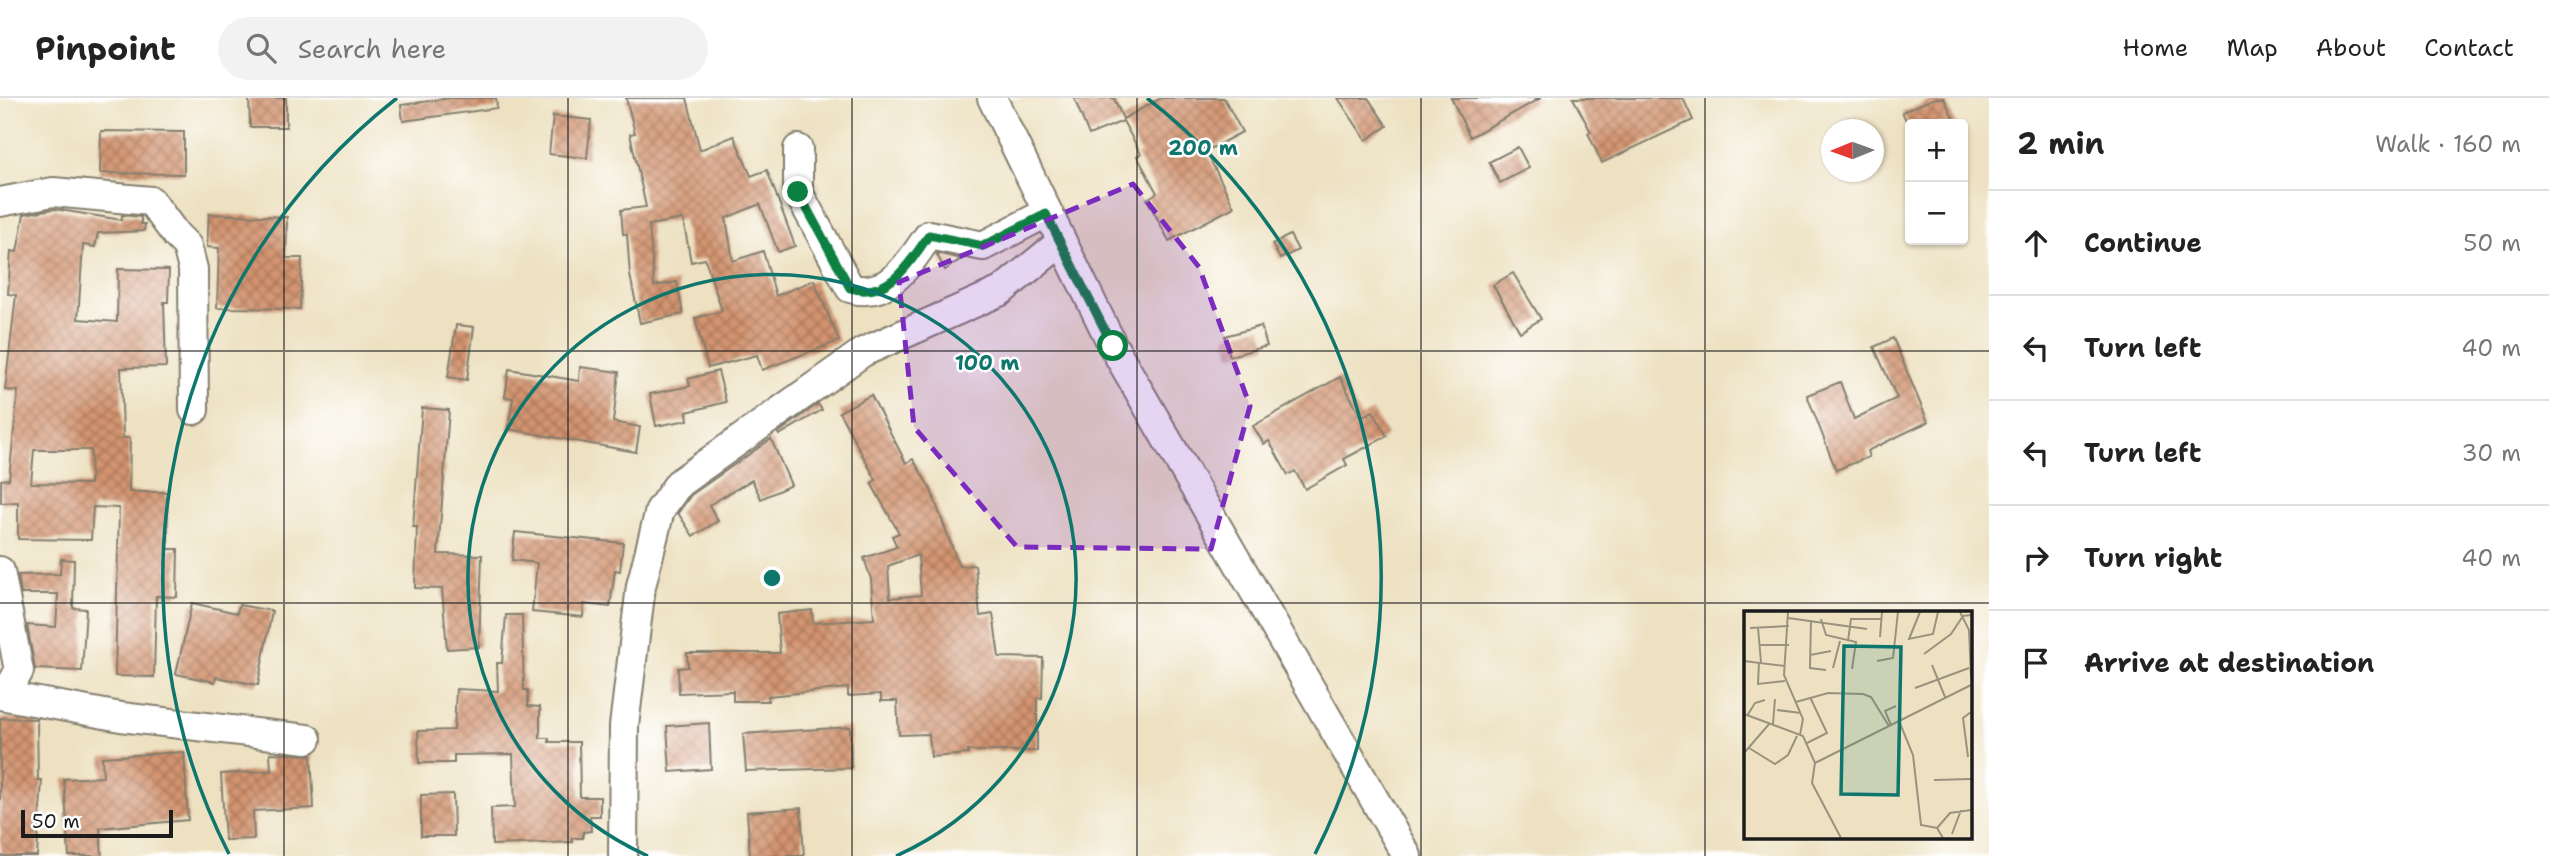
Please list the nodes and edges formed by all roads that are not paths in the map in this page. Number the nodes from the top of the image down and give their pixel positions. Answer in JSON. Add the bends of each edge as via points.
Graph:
{"nodes":[{"id":1,"x":992,"y":98,"type":"edge"},
{"id":2,"x":797,"y":149,"type":"dead end"},
{"id":3,"x":0,"y":202,"type":"edge"},
{"id":4,"x":1046,"y":214,"type":"junction"},
{"id":5,"x":1061,"y":242,"type":"junction"},
{"id":6,"x":194,"y":410,"type":"dead end"},
{"id":7,"x":0,"y":571,"type":"edge"},
{"id":8,"x":3,"y":696,"type":"edge"},
{"id":9,"x":307,"y":739,"type":"dead end"},
{"id":10,"x":623,"y":856,"type":"edge"},
{"id":11,"x":1407,"y":856,"type":"edge"}],
"edges":[{"from":1,"to":4,"type":"street"},
{"from":2,"to":4,"type":"street","via":[[798,192],[850,288],[861,291],[898,279],[929,235],[983,246]]},
{"from":3,"to":6,"type":"street","via":[[53,192],[151,201],[187,246],[193,269]]},
{"from":4,"to":5,"type":"street"},
{"from":5,"to":10,"type":"street","via":[[1001,291],[863,352],[679,482],[660,510],[641,586],[624,726]]},
{"from":5,"to":11,"type":"street","via":[[1113,346]]},
{"from":7,"to":8,"type":"street","via":[[19,671]]},
{"from":8,"to":9,"type":"street","via":[[121,717]]}]}
